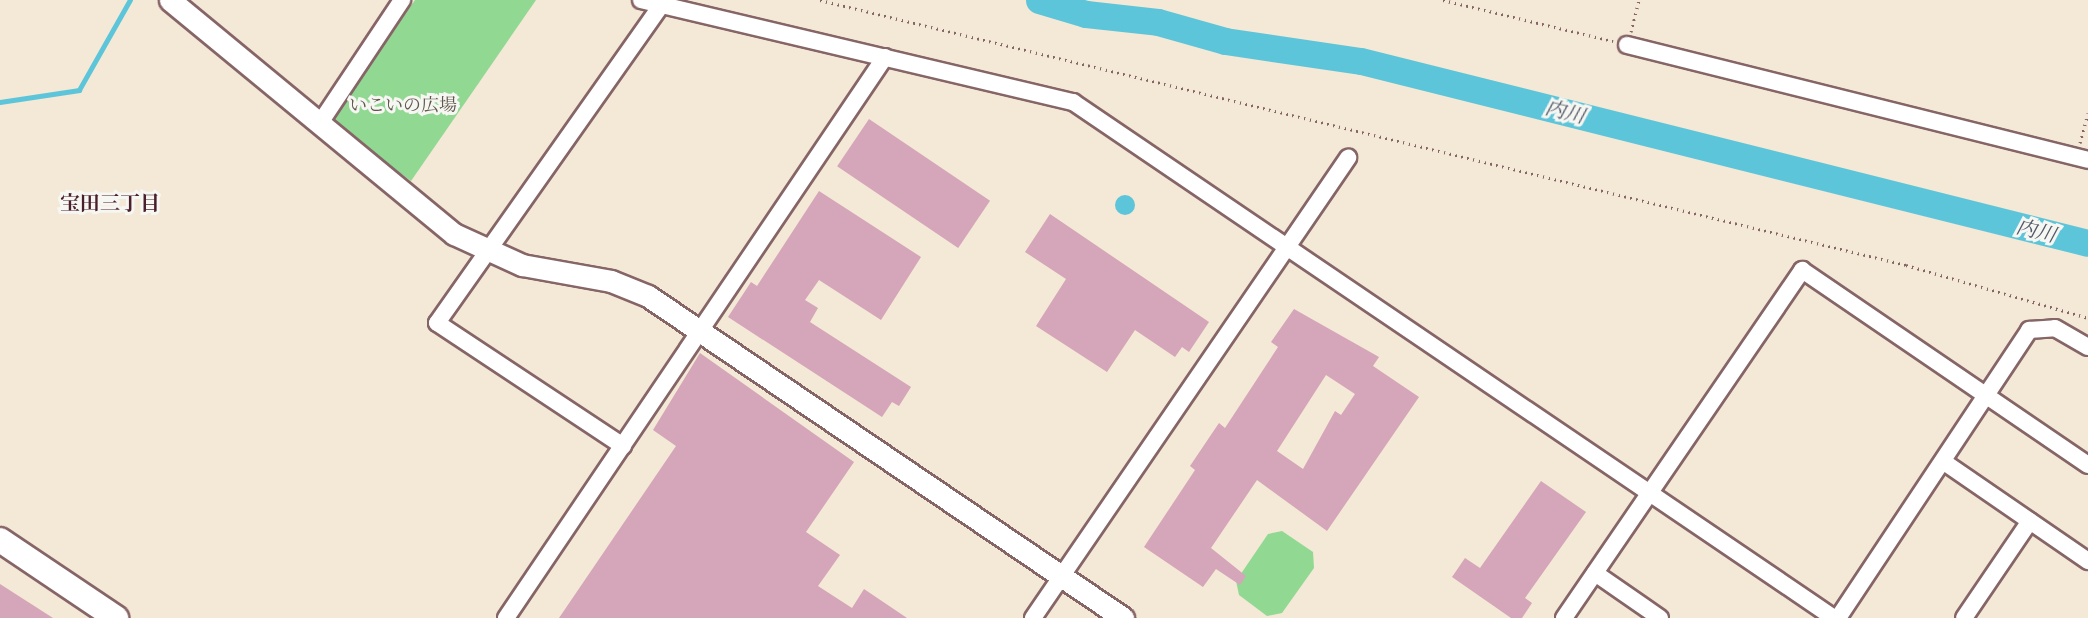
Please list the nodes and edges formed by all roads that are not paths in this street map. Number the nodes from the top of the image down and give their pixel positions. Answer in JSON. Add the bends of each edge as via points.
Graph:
{"nodes":[{"id":1,"x":170,"y":0,"type":"edge"},
{"id":2,"x":402,"y":0,"type":"edge"},
{"id":3,"x":641,"y":0,"type":"edge"},
{"id":4,"x":661,"y":5,"type":"junction"},
{"id":5,"x":1627,"y":45,"type":"road end"},
{"id":6,"x":885,"y":57,"type":"junction"},
{"id":7,"x":320,"y":123,"type":"junction"},
{"id":8,"x":1348,"y":158,"type":"dead end"},
{"id":9,"x":2082,"y":158,"type":"edge"},
{"id":10,"x":1287,"y":246,"type":"junction"},
{"id":11,"x":490,"y":253,"type":"junction"},
{"id":12,"x":701,"y":330,"type":"junction"},
{"id":13,"x":2088,"y":347,"type":"edge"},
{"id":14,"x":1988,"y":397,"type":"junction"},
{"id":15,"x":622,"y":446,"type":"junction"},
{"id":16,"x":1944,"y":462,"type":"junction"},
{"id":17,"x":2088,"y":465,"type":"edge"},
{"id":18,"x":1650,"y":493,"type":"junction"},
{"id":19,"x":2030,"y":521,"type":"junction"},
{"id":20,"x":0,"y":540,"type":"edge"},
{"id":21,"x":2088,"y":561,"type":"edge"},
{"id":22,"x":1595,"y":573,"type":"junction"},
{"id":23,"x":1061,"y":575,"type":"junction"},
{"id":24,"x":116,"y":618,"type":"edge"},
{"id":25,"x":507,"y":618,"type":"edge"},
{"id":26,"x":1033,"y":618,"type":"edge"},
{"id":27,"x":1124,"y":618,"type":"edge"},
{"id":28,"x":1564,"y":618,"type":"edge"},
{"id":29,"x":1660,"y":618,"type":"edge"},
{"id":30,"x":1836,"y":618,"type":"edge"},
{"id":31,"x":1964,"y":618,"type":"edge"}],
"edges":[{"from":1,"to":7,"type":"street"},
{"from":2,"to":7,"type":"street"},
{"from":3,"to":4,"type":"street"},
{"from":4,"to":6,"type":"street"},
{"from":4,"to":11,"type":"street"},
{"from":5,"to":9,"type":"street"},
{"from":6,"to":10,"type":"street","via":[[1073,102]]},
{"from":6,"to":12,"type":"street"},
{"from":7,"to":11,"type":"street","via":[[454,234]]},
{"from":8,"to":10,"type":"street"},
{"from":10,"to":18,"type":"street"},
{"from":10,"to":23,"type":"street"},
{"from":11,"to":12,"type":"street","via":[[627,286]]},
{"from":11,"to":15,"type":"street","via":[[437,322]]},
{"from":12,"to":15,"type":"street"},
{"from":12,"to":23,"type":"street"},
{"from":13,"to":14,"type":"street","via":[[2055,328],[2029,330]]},
{"from":14,"to":16,"type":"street"},
{"from":14,"to":17,"type":"street"},
{"from":14,"to":18,"type":"street","via":[[1802,270]]},
{"from":15,"to":25,"type":"street"},
{"from":16,"to":19,"type":"street"},
{"from":16,"to":30,"type":"street"},
{"from":18,"to":22,"type":"street"},
{"from":18,"to":30,"type":"street"},
{"from":19,"to":21,"type":"street"},
{"from":19,"to":31,"type":"street"},
{"from":20,"to":24,"type":"main road"},
{"from":22,"to":28,"type":"street"},
{"from":22,"to":29,"type":"street"},
{"from":23,"to":26,"type":"street"},
{"from":23,"to":27,"type":"street"}]}
